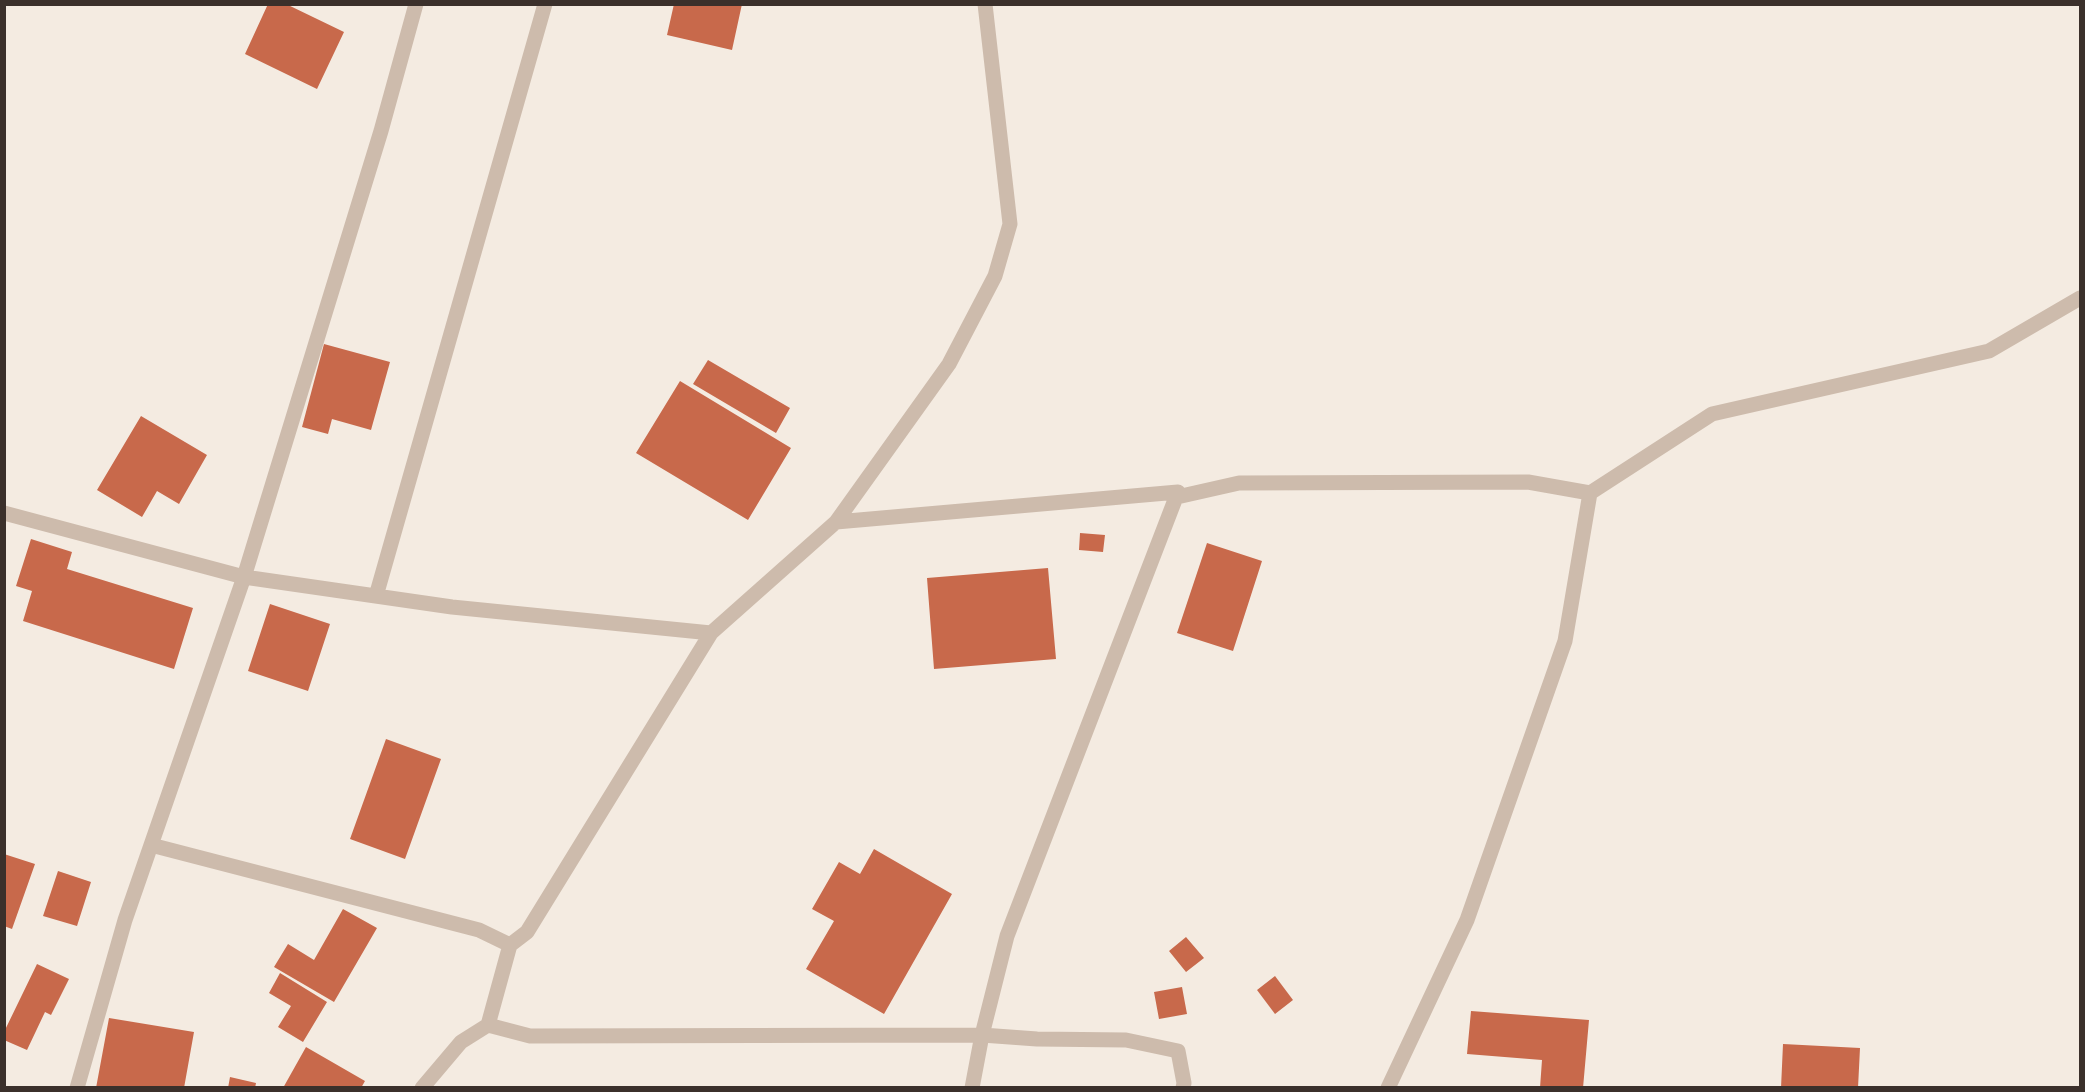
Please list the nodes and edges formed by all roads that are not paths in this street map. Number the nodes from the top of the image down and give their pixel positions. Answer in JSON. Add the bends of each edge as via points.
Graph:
{"nodes":[{"id":1,"x":416,"y":4,"type":"edge"},
{"id":2,"x":545,"y":4,"type":"edge"},
{"id":3,"x":986,"y":4,"type":"edge"},
{"id":4,"x":2080,"y":298,"type":"edge"},
{"id":5,"x":1178,"y":492,"type":"junction"},
{"id":6,"x":1590,"y":493,"type":"junction"},
{"id":7,"x":4,"y":513,"type":"edge"},
{"id":8,"x":836,"y":522,"type":"junction"},
{"id":9,"x":244,"y":577,"type":"junction"},
{"id":10,"x":376,"y":596,"type":"junction"},
{"id":11,"x":711,"y":633,"type":"junction"},
{"id":12,"x":151,"y":845,"type":"junction"},
{"id":13,"x":510,"y":945,"type":"junction"},
{"id":14,"x":488,"y":1025,"type":"junction"},
{"id":15,"x":982,"y":1035,"type":"junction"},
{"id":16,"x":77,"y":1088,"type":"edge"},
{"id":17,"x":422,"y":1088,"type":"edge"},
{"id":18,"x":972,"y":1088,"type":"edge"},
{"id":19,"x":1183,"y":1088,"type":"edge"},
{"id":20,"x":1388,"y":1088,"type":"edge"}],
"edges":[{"from":1,"to":9,"type":"street"},
{"from":2,"to":10,"type":"street"},
{"from":3,"to":8,"type":"street","via":[[1010,224],[995,276],[950,364]]},
{"from":4,"to":6,"type":"street","via":[[1989,351],[1712,414]]},
{"from":5,"to":6,"type":"street","via":[[1177,497],[1239,483],[1528,482]]},
{"from":5,"to":8,"type":"street"},
{"from":5,"to":15,"type":"street","via":[[1007,936]]},
{"from":6,"to":20,"type":"street","via":[[1564,641],[1467,920]]},
{"from":7,"to":9,"type":"street"},
{"from":8,"to":11,"type":"street"},
{"from":9,"to":10,"type":"street"},
{"from":9,"to":12,"type":"street"},
{"from":10,"to":11,"type":"street"},
{"from":11,"to":13,"type":"street","via":[[527,932]]},
{"from":12,"to":13,"type":"street","via":[[479,930]]},
{"from":12,"to":16,"type":"street","via":[[125,920]]},
{"from":13,"to":14,"type":"street"},
{"from":14,"to":15,"type":"street","via":[[530,1036]]},
{"from":14,"to":17,"type":"street","via":[[461,1042]]},
{"from":15,"to":18,"type":"street"},
{"from":15,"to":19,"type":"street","via":[[1126,1040],[1178,1052]]}]}
